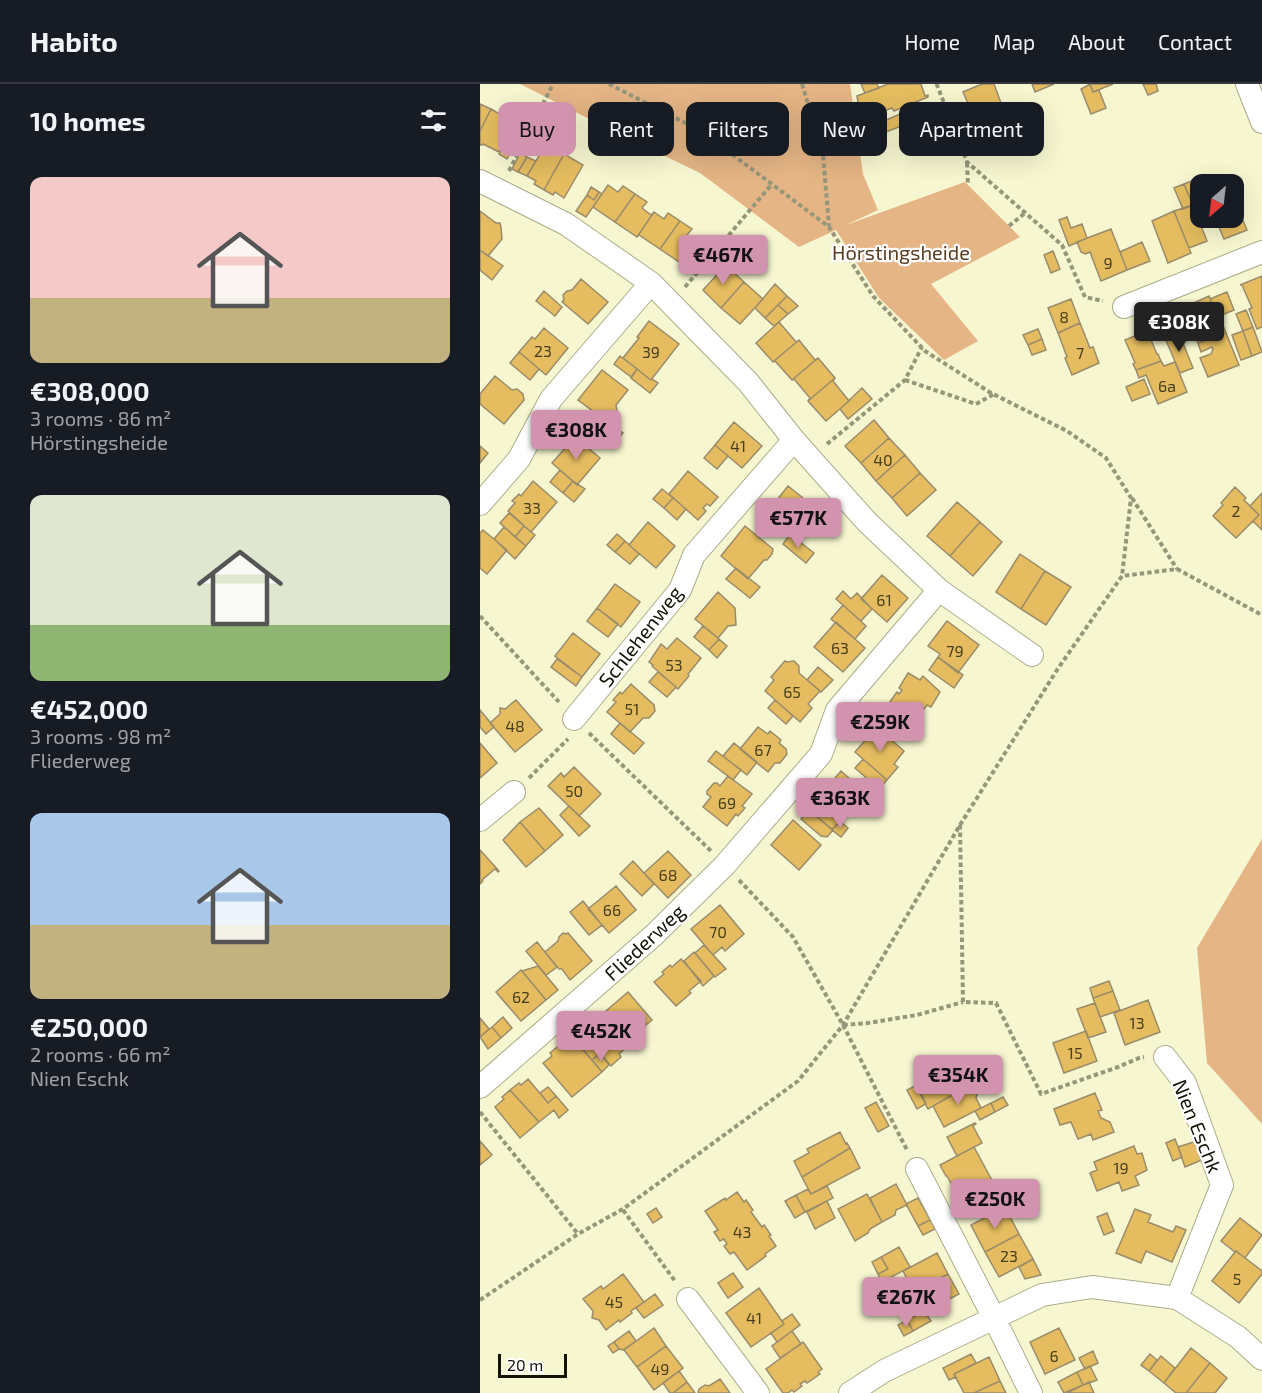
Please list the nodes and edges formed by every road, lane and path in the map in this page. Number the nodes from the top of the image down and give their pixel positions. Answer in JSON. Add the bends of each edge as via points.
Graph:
{"nodes":[{"id":1,"x":553,"y":84,"type":"edge"},
{"id":2,"x":609,"y":84,"type":"edge"},
{"id":3,"x":802,"y":84,"type":"edge"},
{"id":4,"x":938,"y":84,"type":"edge"},
{"id":5,"x":1247,"y":84,"type":"edge"},
{"id":6,"x":1262,"y":122,"type":"edge"},
{"id":7,"x":968,"y":162,"type":"junction"},
{"id":8,"x":772,"y":184,"type":"junction"},
{"id":9,"x":968,"y":184,"type":"dead end"},
{"id":10,"x":489,"y":186,"type":"edge"},
{"id":11,"x":1025,"y":213,"type":"junction"},
{"id":12,"x":1009,"y":226,"type":"dead end"},
{"id":13,"x":830,"y":227,"type":"junction"},
{"id":14,"x":1262,"y":252,"type":"edge"},
{"id":15,"x":651,"y":283,"type":"junction"},
{"id":16,"x":671,"y":303,"type":"junction"},
{"id":17,"x":1124,"y":307,"type":"joint"},
{"id":18,"x":922,"y":347,"type":"junction"},
{"id":19,"x":905,"y":380,"type":"junction"},
{"id":20,"x":994,"y":394,"type":"junction"},
{"id":21,"x":794,"y":440,"type":"junction"},
{"id":22,"x":810,"y":458,"type":"junction"},
{"id":23,"x":1131,"y":498,"type":"junction"},
{"id":24,"x":480,"y":504,"type":"edge"},
{"id":25,"x":1177,"y":569,"type":"junction"},
{"id":26,"x":1122,"y":576,"type":"junction"},
{"id":27,"x":939,"y":590,"type":"junction"},
{"id":28,"x":1262,"y":615,"type":"edge"},
{"id":29,"x":1032,"y":655,"type":"dead end"},
{"id":30,"x":574,"y":726,"type":"joint"},
{"id":31,"x":514,"y":792,"type":"joint"},
{"id":32,"x":480,"y":820,"type":"edge"},
{"id":33,"x":960,"y":825,"type":"junction"},
{"id":34,"x":843,"y":1025,"type":"junction"},
{"id":35,"x":1165,"y":1057,"type":"joint"},
{"id":36,"x":480,"y":1087,"type":"edge"},
{"id":37,"x":480,"y":1112,"type":"edge"},
{"id":38,"x":917,"y":1169,"type":"joint"},
{"id":39,"x":623,"y":1209,"type":"junction"},
{"id":40,"x":578,"y":1234,"type":"junction"},
{"id":41,"x":1177,"y":1298,"type":"junction"},
{"id":42,"x":688,"y":1299,"type":"joint"},
{"id":43,"x":480,"y":1300,"type":"edge"},
{"id":44,"x":994,"y":1318,"type":"junction"},
{"id":45,"x":1262,"y":1359,"type":"edge"},
{"id":46,"x":758,"y":1393,"type":"edge"},
{"id":47,"x":850,"y":1393,"type":"edge"},
{"id":48,"x":1031,"y":1393,"type":"edge"}],
"edges":[{"from":1,"to":10,"type":"path"},
{"from":2,"to":8,"type":"path","via":[[701,131]]},
{"from":3,"to":13,"type":"path","via":[[823,154]]},
{"from":4,"to":7,"type":"path"},
{"from":5,"to":6,"type":"street"},
{"from":7,"to":9,"type":"path"},
{"from":7,"to":11,"type":"path"},
{"from":8,"to":13,"type":"path"},
{"from":8,"to":16,"type":"path"},
{"from":10,"to":15,"type":"street","via":[[566,224]]},
{"from":11,"to":12,"type":"path"},
{"from":11,"to":17,"type":"path","via":[[1062,244],[1085,297]]},
{"from":13,"to":18,"type":"path","via":[[873,296]]},
{"from":14,"to":17,"type":"street"},
{"from":15,"to":16,"type":"street"},
{"from":15,"to":24,"type":"street","via":[[551,399],[519,459]]},
{"from":16,"to":21,"type":"street","via":[[748,382]]},
{"from":18,"to":19,"type":"path"},
{"from":18,"to":20,"type":"path"},
{"from":19,"to":20,"type":"path","via":[[976,404]]},
{"from":19,"to":22,"type":"path"},
{"from":20,"to":23,"type":"path","via":[[1067,431],[1106,458]]},
{"from":21,"to":22,"type":"street"},
{"from":21,"to":30,"type":"street","name":"Schlehenweg","via":[[694,555],[680,590]]},
{"from":22,"to":27,"type":"street","via":[[867,522]]},
{"from":23,"to":25,"type":"path"},
{"from":23,"to":26,"type":"path"},
{"from":25,"to":26,"type":"path"},
{"from":25,"to":28,"type":"path"},
{"from":26,"to":33,"type":"path","via":[[1057,670]]},
{"from":27,"to":29,"type":"street"},
{"from":27,"to":36,"type":"street","name":"Fliederweg","via":[[837,710],[821,754],[725,865],[654,935]]},
{"from":30,"to":31,"type":"path"},
{"from":31,"to":32,"type":"street"},
{"from":33,"to":34,"type":"path"},
{"from":33,"to":35,"type":"path","via":[[963,1002],[996,1003],[1041,1094],[1139,1058]]},
{"from":34,"to":38,"type":"path"},
{"from":34,"to":39,"type":"path","via":[[798,1081]]},
{"from":35,"to":41,"type":"street","name":"Nien Eschk","via":[[1185,1083],[1222,1185]]},
{"from":37,"to":40,"type":"path"},
{"from":38,"to":44,"type":"street"},
{"from":39,"to":40,"type":"path"},
{"from":39,"to":42,"type":"path"},
{"from":40,"to":43,"type":"path"},
{"from":41,"to":44,"type":"street","via":[[1092,1287],[1042,1295]]},
{"from":41,"to":45,"type":"street","via":[[1238,1337]]},
{"from":42,"to":46,"type":"street"},
{"from":44,"to":47,"type":"street","via":[[884,1371]]},
{"from":44,"to":48,"type":"street"}]}
